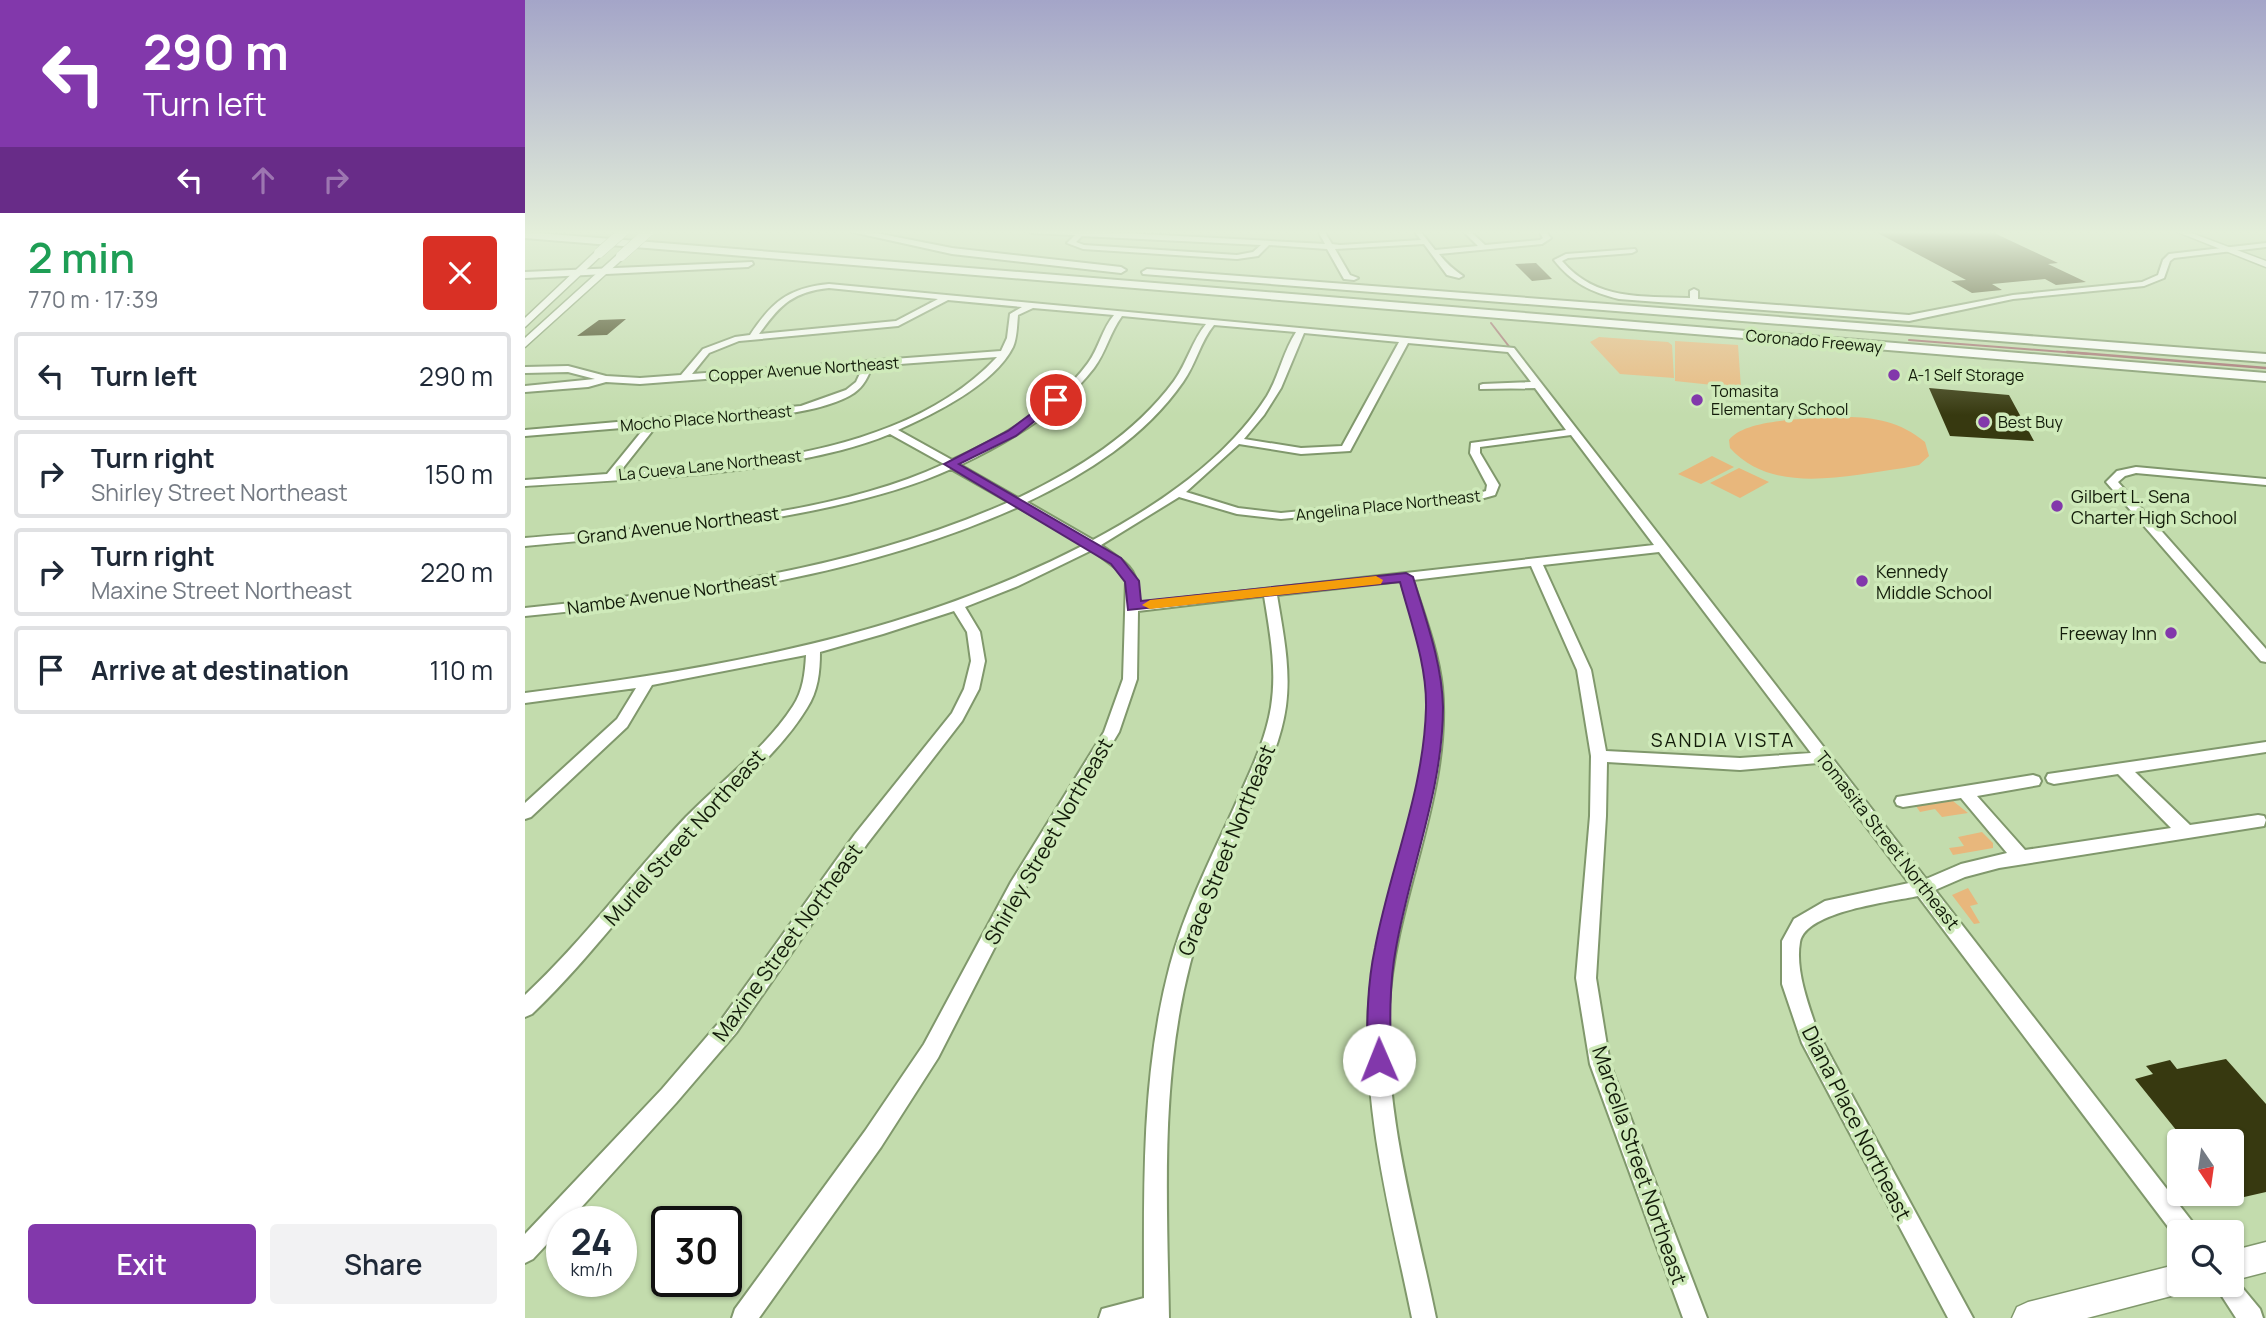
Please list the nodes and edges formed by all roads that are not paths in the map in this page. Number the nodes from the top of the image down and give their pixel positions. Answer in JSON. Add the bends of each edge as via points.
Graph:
{"nodes":[{"id":1,"x":558,"y":293,"type":"edge"},
{"id":2,"x":581,"y":293,"type":"edge"},
{"id":3,"x":790,"y":293,"type":"edge"},
{"id":4,"x":892,"y":293,"type":"edge"},
{"id":5,"x":1226,"y":293,"type":"edge"},
{"id":6,"x":1406,"y":293,"type":"edge"},
{"id":7,"x":1600,"y":293,"type":"edge"},
{"id":8,"x":1694,"y":293,"type":"edge"},
{"id":9,"x":2058,"y":293,"type":"edge"},
{"id":10,"x":945,"y":298,"type":"junction"},
{"id":11,"x":1694,"y":301,"type":"junction"},
{"id":12,"x":1033,"y":305,"type":"junction"},
{"id":13,"x":1118,"y":316,"type":"junction"},
{"id":14,"x":906,"y":320,"type":"junction"},
{"id":15,"x":1211,"y":323,"type":"junction"},
{"id":16,"x":525,"y":324,"type":"edge"},
{"id":17,"x":921,"y":324,"type":"dead end"},
{"id":18,"x":1301,"y":331,"type":"junction"},
{"id":19,"x":754,"y":335,"type":"junction"},
{"id":20,"x":1405,"y":340,"type":"junction"},
{"id":21,"x":525,"y":344,"type":"edge"},
{"id":22,"x":1003,"y":354,"type":"junction"},
{"id":23,"x":2266,"y":356,"type":"edge"},
{"id":24,"x":869,"y":364,"type":"junction"},
{"id":25,"x":525,"y":370,"type":"edge"},
{"id":26,"x":684,"y":377,"type":"junction"},
{"id":27,"x":605,"y":379,"type":"junction"},
{"id":28,"x":2266,"y":379,"type":"edge"},
{"id":29,"x":1537,"y":385,"type":"junction"},
{"id":30,"x":1483,"y":387,"type":"dead end"},
{"id":31,"x":525,"y":389,"type":"edge"},
{"id":32,"x":653,"y":423,"type":"junction"},
{"id":33,"x":891,"y":430,"type":"junction"},
{"id":34,"x":1572,"y":432,"type":"junction"},
{"id":35,"x":525,"y":433,"type":"edge"},
{"id":36,"x":1237,"y":441,"type":"junction"},
{"id":37,"x":950,"y":464,"type":"junction"},
{"id":38,"x":612,"y":475,"type":"junction"},
{"id":39,"x":2266,"y":482,"type":"edge"},
{"id":40,"x":525,"y":483,"type":"edge"},
{"id":41,"x":1178,"y":493,"type":"junction"},
{"id":42,"x":1017,"y":503,"type":"junction"},
{"id":43,"x":525,"y":542,"type":"edge"},
{"id":44,"x":1093,"y":545,"type":"junction"},
{"id":45,"x":1663,"y":548,"type":"junction"},
{"id":46,"x":1535,"y":562,"type":"junction"},
{"id":47,"x":1406,"y":577,"type":"junction"},
{"id":48,"x":1270,"y":592,"type":"junction"},
{"id":49,"x":957,"y":606,"type":"junction"},
{"id":50,"x":1134,"y":607,"type":"junction"},
{"id":51,"x":525,"y":612,"type":"edge"},
{"id":52,"x":813,"y":650,"type":"junction"},
{"id":53,"x":2266,"y":658,"type":"edge"},
{"id":54,"x":646,"y":684,"type":"junction"},
{"id":55,"x":525,"y":698,"type":"edge"},
{"id":56,"x":2266,"y":747,"type":"edge"},
{"id":57,"x":1599,"y":756,"type":"junction"},
{"id":58,"x":1824,"y":757,"type":"junction"},
{"id":59,"x":2123,"y":770,"type":"junction"},
{"id":60,"x":2054,"y":778,"type":"dead end"},
{"id":61,"x":2033,"y":781,"type":"dead end"},
{"id":62,"x":1965,"y":792,"type":"junction"},
{"id":63,"x":1903,"y":801,"type":"dead end"},
{"id":64,"x":525,"y":813,"type":"edge"},
{"id":65,"x":2258,"y":821,"type":"dead end"},
{"id":66,"x":2185,"y":831,"type":"junction"},
{"id":67,"x":2021,"y":858,"type":"junction"},
{"id":68,"x":1925,"y":887,"type":"junction"},
{"id":69,"x":525,"y":1009,"type":"edge"},
{"id":70,"x":2177,"y":1220,"type":"edge"},
{"id":71,"x":525,"y":1251,"type":"edge"},
{"id":72,"x":2266,"y":1257,"type":"edge"},
{"id":73,"x":2244,"y":1263,"type":"edge"},
{"id":74,"x":2167,"y":1282,"type":"edge"},
{"id":75,"x":2236,"y":1297,"type":"edge"},
{"id":76,"x":1157,"y":1313,"type":"edge"},
{"id":77,"x":744,"y":1318,"type":"edge"},
{"id":78,"x":1111,"y":1318,"type":"edge"},
{"id":79,"x":1424,"y":1318,"type":"edge"},
{"id":80,"x":1695,"y":1318,"type":"edge"},
{"id":81,"x":1961,"y":1318,"type":"edge"},
{"id":82,"x":2028,"y":1318,"type":"edge"},
{"id":83,"x":2251,"y":1318,"type":"edge"}],
"edges":[{"from":1,"to":16,"type":"main road"},
{"from":2,"to":21,"type":"main road"},
{"from":3,"to":19,"type":"street"},
{"from":4,"to":10,"type":"street"},
{"from":5,"to":28,"type":"highway","name":"Coronado Freeway"},
{"from":6,"to":23,"type":"highway","name":"Coronado Freeway"},
{"from":7,"to":11,"type":"street"},
{"from":8,"to":11,"type":"street"},
{"from":9,"to":11,"type":"street","via":[[1918,317]]},
{"from":10,"to":12,"type":"street"},
{"from":10,"to":14,"type":"street"},
{"from":12,"to":13,"type":"street"},
{"from":12,"to":22,"type":"street","via":[[1014,314],[1011,340]]},
{"from":13,"to":15,"type":"street"},
{"from":13,"to":37,"type":"street","via":[[1109,324],[1101,351],[1086,372],[1052,404],[999,441]]},
{"from":14,"to":17,"type":"street"},
{"from":14,"to":19,"type":"street"},
{"from":15,"to":18,"type":"street"},
{"from":15,"to":42,"type":"street","via":[[1187,368],[1138,426],[1089,463]]},
{"from":18,"to":20,"type":"street"},
{"from":18,"to":36,"type":"street","via":[[1290,348],[1281,380]]},
{"from":19,"to":26,"type":"street","via":[[706,351]]},
{"from":20,"to":29,"type":"street","name":"Tomasita Street Northeast","via":[[1511,350]]},
{"from":20,"to":36,"type":"street","via":[[1346,449],[1301,451]]},
{"from":22,"to":24,"type":"street","name":"Copper Avenue Northeast"},
{"from":22,"to":33,"type":"street","name":"La Cueva Lane Northeast","via":[[953,398]]},
{"from":24,"to":26,"type":"street","name":"Copper Avenue Northeast"},
{"from":24,"to":32,"type":"street","name":"Mocho Place Northeast","via":[[855,388],[816,405]]},
{"from":25,"to":27,"type":"street","name":"Copper Avenue Northeast","via":[[568,369]]},
{"from":26,"to":27,"type":"street","name":"Copper Avenue Northeast"},
{"from":27,"to":31,"type":"street","name":"Copper Avenue Northeast"},
{"from":29,"to":30,"type":"street"},
{"from":29,"to":34,"type":"street","name":"Tomasita Street Northeast"},
{"from":32,"to":35,"type":"street","name":"Mocho Place Northeast"},
{"from":32,"to":38,"type":"street"},
{"from":33,"to":37,"type":"street","name":"Shirley Street Northeast"},
{"from":33,"to":38,"type":"street","name":"La Cueva Lane Northeast","via":[[786,458]]},
{"from":34,"to":41,"type":"street","name":"Angelina Place Northeast","via":[[1475,445],[1493,485],[1491,493],[1477,497],[1281,516],[1237,511]]},
{"from":34,"to":45,"type":"street","name":"Tomasita Street Northeast"},
{"from":36,"to":41,"type":"street"},
{"from":37,"to":42,"type":"street","name":"Shirley Street Northeast"},
{"from":37,"to":43,"type":"street","name":"Grand Avenue Northeast","via":[[804,510],[724,523]]},
{"from":38,"to":40,"type":"street","name":"La Cueva Lane Northeast"},
{"from":39,"to":53,"type":"street","via":[[2136,470],[2121,473],[2112,482]]},
{"from":41,"to":44,"type":"street"},
{"from":42,"to":44,"type":"street","name":"Shirley Street Northeast"},
{"from":42,"to":51,"type":"street","name":"Nambe Avenue Northeast","via":[[933,537],[812,572],[703,593]]},
{"from":44,"to":49,"type":"street"},
{"from":44,"to":50,"type":"street","name":"Shirley Street Northeast","via":[[1128,574]]},
{"from":45,"to":46,"type":"street"},
{"from":45,"to":58,"type":"street","name":"Tomasita Street Northeast"},
{"from":46,"to":47,"type":"street"},
{"from":46,"to":57,"type":"street","name":"Marcella Street Northeast","via":[[1584,670]]},
{"from":47,"to":48,"type":"street"},
{"from":47,"to":79,"type":"street","via":[[1431,668],[1434,708],[1428,776],[1385,948],[1379,1060]]},
{"from":48,"to":50,"type":"street"},
{"from":48,"to":76,"type":"street","name":"Grace Street Northeast","via":[[1281,667],[1275,726],[1192,925],[1166,1032],[1157,1129]]},
{"from":49,"to":52,"type":"street"},
{"from":49,"to":71,"type":"street","name":"Maxine Street Northeast","via":[[973,629],[979,655],[970,693],[957,717],[861,839],[729,1026]]},
{"from":50,"to":77,"type":"street","name":"Shirley Street Northeast","via":[[1130,679],[1111,732],[1017,887],[931,1051]]},
{"from":52,"to":54,"type":"street"},
{"from":52,"to":69,"type":"street","name":"Muriel Street Northeast","via":[[809,692],[789,723],[691,823],[588,945]]},
{"from":54,"to":55,"type":"street"},
{"from":54,"to":64,"type":"street","via":[[622,723]]},
{"from":56,"to":59,"type":"street"},
{"from":57,"to":58,"type":"street","via":[[1726,766]]},
{"from":57,"to":80,"type":"street","name":"Marcella Street Northeast","via":[[1586,978],[1592,1023],[1616,1110]]},
{"from":58,"to":68,"type":"street","name":"Tomasita Street Northeast"},
{"from":59,"to":60,"type":"street"},
{"from":59,"to":66,"type":"street"},
{"from":61,"to":62,"type":"street"},
{"from":62,"to":63,"type":"street"},
{"from":62,"to":67,"type":"street"},
{"from":65,"to":66,"type":"street","name":"Diana Place Northeast"},
{"from":66,"to":67,"type":"street","name":"Diana Place Northeast"},
{"from":67,"to":68,"type":"street","name":"Diana Place Northeast","via":[[1970,869]]},
{"from":68,"to":70,"type":"street","name":"Tomasita Street Northeast"},
{"from":68,"to":81,"type":"street","name":"Diana Place Northeast","via":[[1825,909],[1800,924],[1791,942],[1791,984],[1814,1047]]},
{"from":72,"to":73,"type":"main road"},
{"from":74,"to":82,"type":"main road"},
{"from":75,"to":83,"type":"street"},
{"from":76,"to":78,"type":"street"}]}
